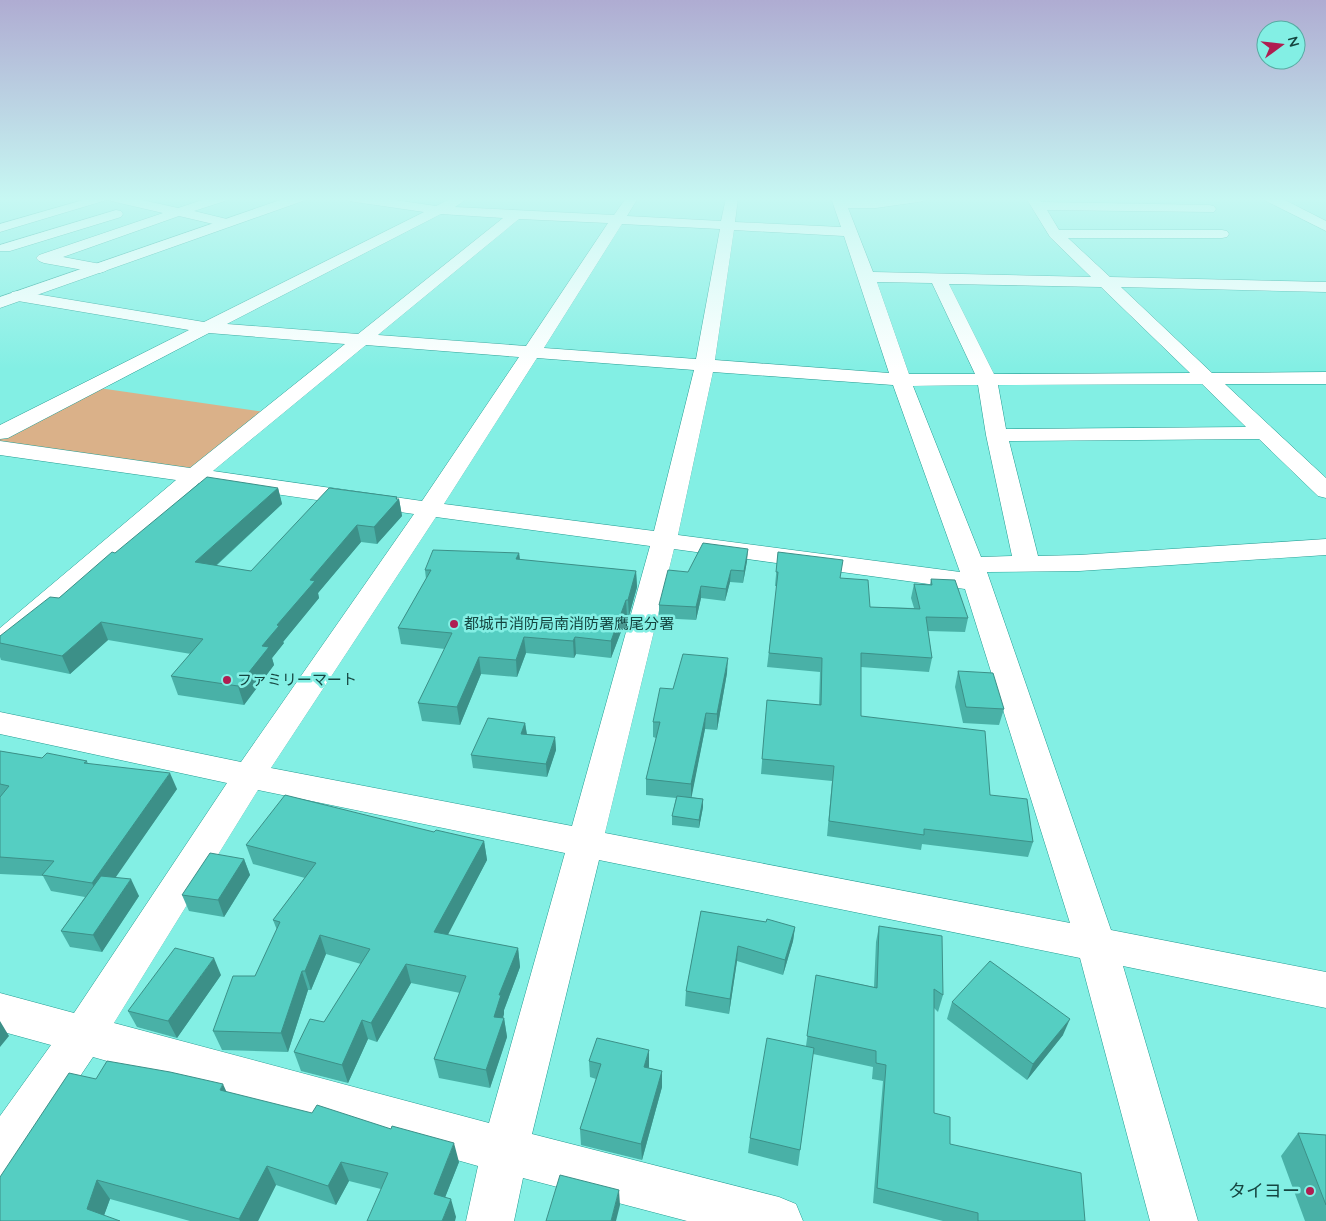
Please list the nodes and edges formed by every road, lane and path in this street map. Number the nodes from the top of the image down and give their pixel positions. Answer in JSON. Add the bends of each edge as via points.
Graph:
{"nodes":[{"id":1,"x":32,"y":255,"type":"edge"},
{"id":2,"x":53,"y":255,"type":"edge"},
{"id":3,"x":136,"y":255,"type":"edge"},
{"id":4,"x":350,"y":255,"type":"edge"},
{"id":5,"x":466,"y":255,"type":"edge"},
{"id":6,"x":595,"y":255,"type":"edge"},
{"id":7,"x":722,"y":255,"type":"edge"},
{"id":8,"x":859,"y":255,"type":"edge"},
{"id":9,"x":1076,"y":255,"type":"edge"},
{"id":10,"x":44,"y":258,"type":"junction"},
{"id":11,"x":100,"y":268,"type":"junction"},
{"id":12,"x":867,"y":276,"type":"junction"},
{"id":13,"x":938,"y":278,"type":"junction"},
{"id":14,"x":1104,"y":282,"type":"junction"},
{"id":15,"x":1326,"y":287,"type":"edge"},
{"id":16,"x":18,"y":296,"type":"junction"},
{"id":17,"x":0,"y":302,"type":"edge"},
{"id":18,"x":208,"y":328,"type":"junction"},
{"id":19,"x":363,"y":338,"type":"junction"},
{"id":20,"x":534,"y":351,"type":"junction"},
{"id":21,"x":704,"y":364,"type":"junction"},
{"id":22,"x":1205,"y":378,"type":"junction"},
{"id":23,"x":1326,"y":378,"type":"edge"},
{"id":24,"x":987,"y":379,"type":"junction"},
{"id":25,"x":901,"y":380,"type":"junction"},
{"id":26,"x":0,"y":433,"type":"edge"},
{"id":27,"x":1263,"y":433,"type":"junction"},
{"id":28,"x":997,"y":435,"type":"junction"},
{"id":29,"x":0,"y":448,"type":"edge"},
{"id":30,"x":194,"y":476,"type":"junction"},
{"id":31,"x":1326,"y":490,"type":"edge"},
{"id":32,"x":429,"y":509,"type":"junction"},
{"id":33,"x":664,"y":540,"type":"junction"},
{"id":34,"x":1326,"y":547,"type":"edge"},
{"id":35,"x":1027,"y":564,"type":"junction"},
{"id":36,"x":973,"y":574,"type":"junction"},
{"id":37,"x":0,"y":643,"type":"edge"},
{"id":38,"x":0,"y":723,"type":"edge"},
{"id":39,"x":249,"y":776,"type":"junction"},
{"id":40,"x":585,"y":843,"type":"junction"},
{"id":41,"x":1096,"y":943,"type":"junction"},
{"id":42,"x":1326,"y":990,"type":"edge"},
{"id":43,"x":0,"y":1012,"type":"edge"},
{"id":44,"x":84,"y":1034,"type":"junction"},
{"id":45,"x":505,"y":1150,"type":"junction"},
{"id":46,"x":0,"y":1154,"type":"edge"},
{"id":47,"x":490,"y":1221,"type":"edge"},
{"id":48,"x":779,"y":1221,"type":"edge"},
{"id":49,"x":1174,"y":1221,"type":"edge"}],
"edges":[{"from":1,"to":10,"type":"street"},
{"from":2,"to":10,"type":"street"},
{"from":3,"to":11,"type":"street"},
{"from":4,"to":18,"type":"street"},
{"from":5,"to":19,"type":"street"},
{"from":6,"to":20,"type":"street"},
{"from":7,"to":21,"type":"street"},
{"from":8,"to":12,"type":"street"},
{"from":9,"to":14,"type":"street"},
{"from":10,"to":11,"type":"street"},
{"from":11,"to":16,"type":"street"},
{"from":12,"to":13,"type":"street"},
{"from":12,"to":25,"type":"street"},
{"from":13,"to":14,"type":"street"},
{"from":13,"to":24,"type":"street"},
{"from":14,"to":15,"type":"street"},
{"from":14,"to":22,"type":"street"},
{"from":16,"to":17,"type":"street"},
{"from":16,"to":18,"type":"street"},
{"from":18,"to":19,"type":"street"},
{"from":18,"to":26,"type":"street"},
{"from":19,"to":20,"type":"street"},
{"from":19,"to":30,"type":"street"},
{"from":20,"to":21,"type":"street"},
{"from":20,"to":32,"type":"street"},
{"from":21,"to":25,"type":"street"},
{"from":21,"to":33,"type":"street"},
{"from":22,"to":23,"type":"street"},
{"from":22,"to":24,"type":"street"},
{"from":22,"to":27,"type":"street"},
{"from":24,"to":25,"type":"street"},
{"from":24,"to":28,"type":"street"},
{"from":25,"to":36,"type":"street"},
{"from":27,"to":28,"type":"street"},
{"from":27,"to":31,"type":"street"},
{"from":28,"to":35,"type":"street"},
{"from":29,"to":30,"type":"street"},
{"from":30,"to":32,"type":"street"},
{"from":30,"to":37,"type":"street"},
{"from":32,"to":33,"type":"street"},
{"from":32,"to":39,"type":"street"},
{"from":33,"to":36,"type":"street"},
{"from":33,"to":40,"type":"street"},
{"from":34,"to":35,"type":"street"},
{"from":35,"to":36,"type":"street"},
{"from":36,"to":41,"type":"street"},
{"from":38,"to":39,"type":"street"},
{"from":39,"to":40,"type":"street"},
{"from":39,"to":44,"type":"street"},
{"from":40,"to":41,"type":"street"},
{"from":40,"to":45,"type":"street"},
{"from":41,"to":42,"type":"street"},
{"from":41,"to":49,"type":"street"},
{"from":43,"to":44,"type":"street"},
{"from":44,"to":45,"type":"street"},
{"from":44,"to":46,"type":"street"},
{"from":45,"to":47,"type":"street"},
{"from":45,"to":48,"type":"street"}]}
